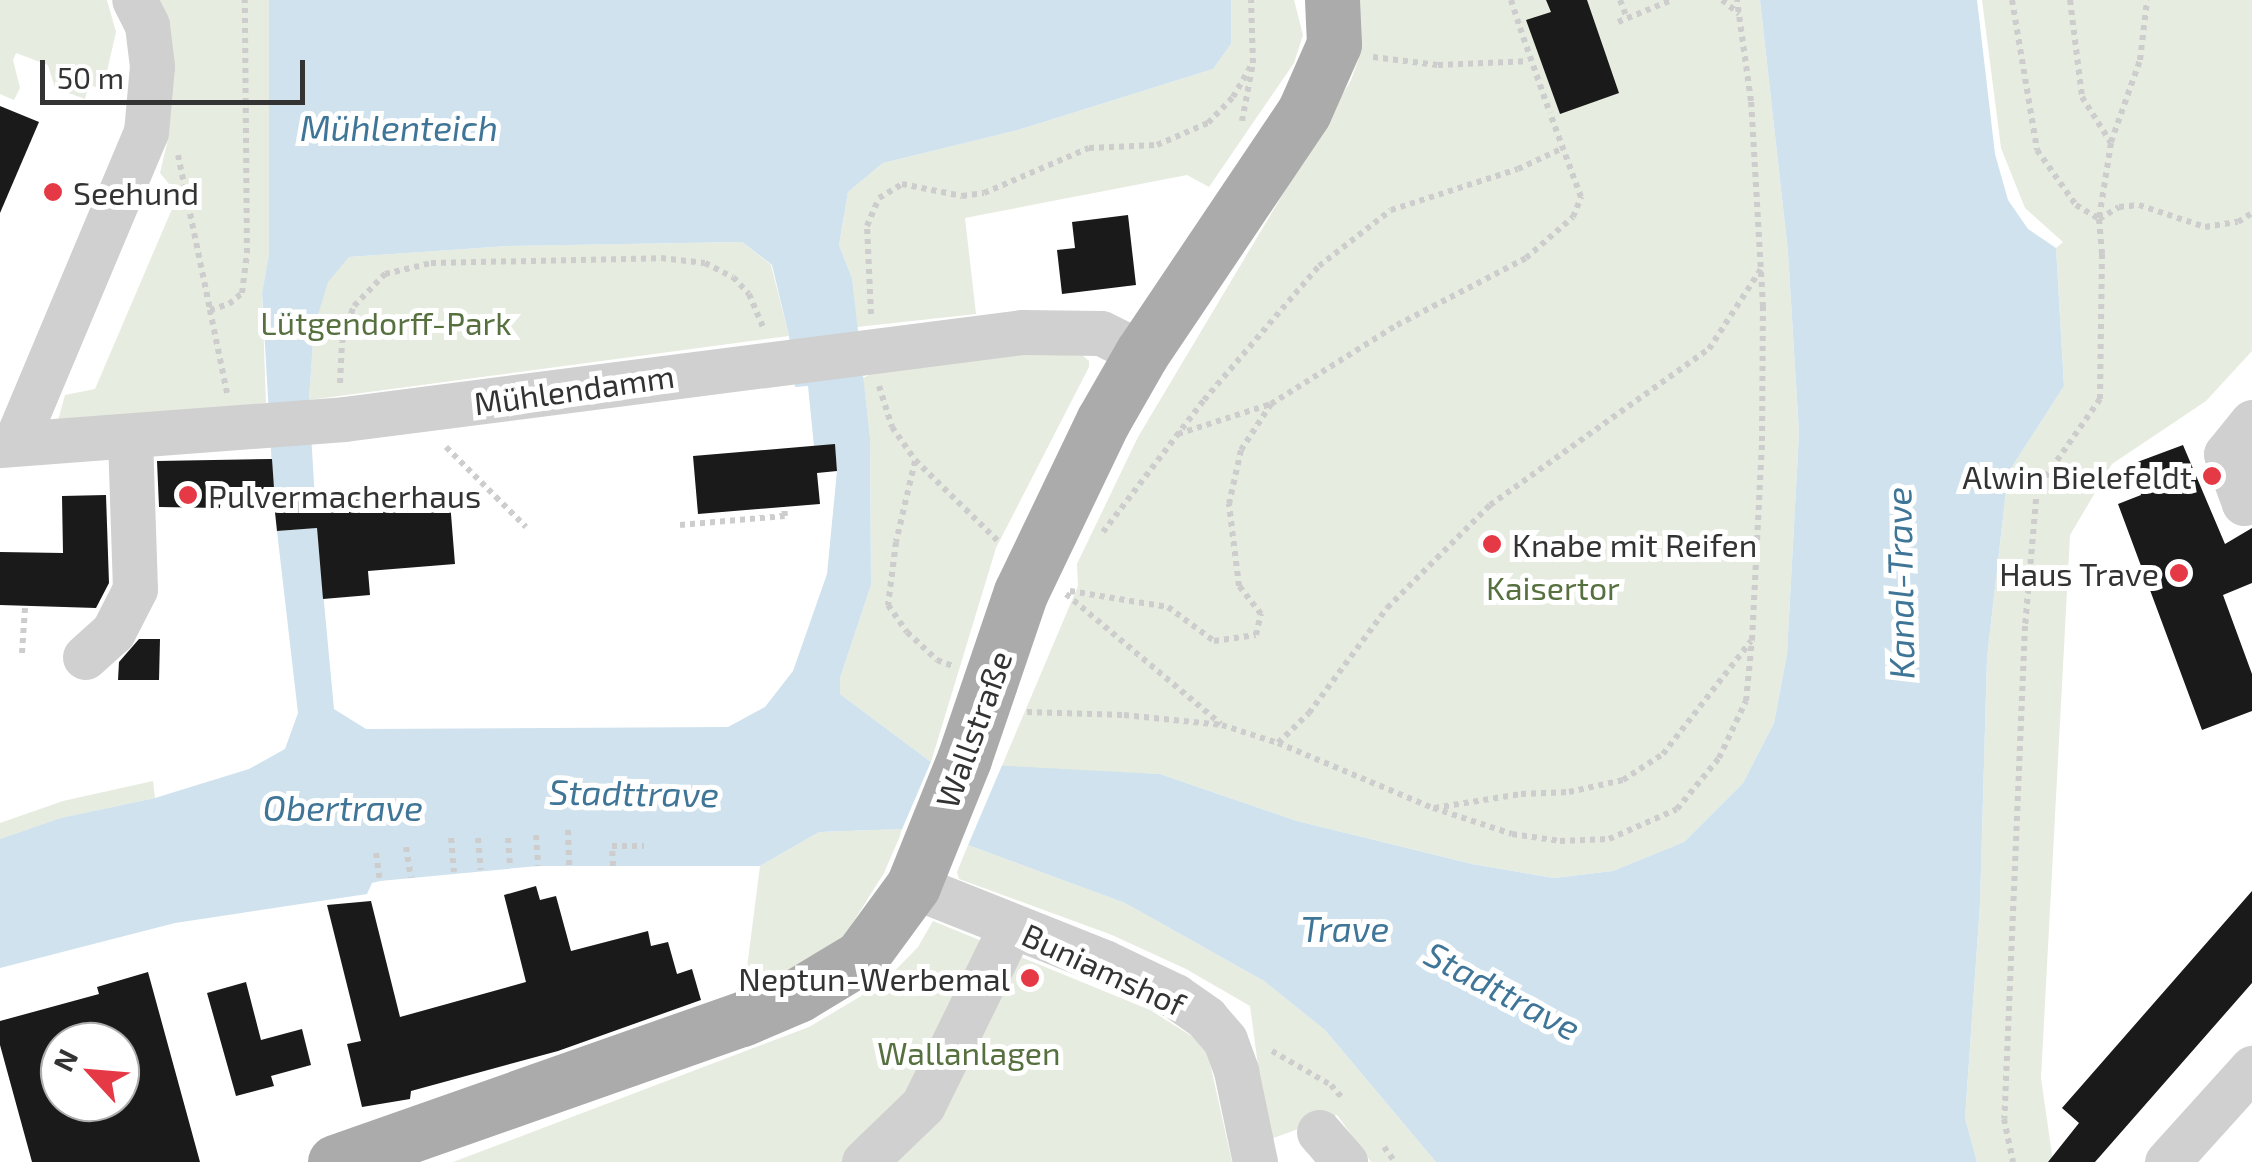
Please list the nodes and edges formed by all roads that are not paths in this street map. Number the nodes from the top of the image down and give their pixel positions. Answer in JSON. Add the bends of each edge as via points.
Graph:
{"nodes":[{"id":1,"x":134,"y":0,"type":"edge"},
{"id":2,"x":1332,"y":0,"type":"edge"},
{"id":3,"x":1142,"y":354,"type":"junction"},
{"id":4,"x":2252,"y":422,"type":"edge"},
{"id":5,"x":130,"y":438,"type":"junction"},
{"id":6,"x":8,"y":443,"type":"edge"},
{"id":7,"x":2252,"y":494,"type":"edge"},
{"id":8,"x":85,"y":657,"type":"dead end"},
{"id":9,"x":922,"y":865,"type":"junction"},
{"id":10,"x":1010,"y":926,"type":"junction"},
{"id":11,"x":2252,"y":1068,"type":"edge"},
{"id":12,"x":336,"y":1162,"type":"edge"},
{"id":13,"x":864,"y":1162,"type":"edge"},
{"id":14,"x":1255,"y":1162,"type":"edge"},
{"id":15,"x":2167,"y":1162,"type":"edge"}],
"edges":[{"from":1,"to":6,"type":"street","via":[[152,66],[146,132]]},
{"from":2,"to":3,"type":"main road","name":"Wallstraße","via":[[1334,44],[1304,112]]},
{"from":3,"to":5,"type":"street","name":"Mühlendamm","via":[[1080,330],[866,349],[330,420]]},
{"from":3,"to":9,"type":"main road","name":"Wallstraße","via":[[1102,422],[1022,592]]},
{"from":4,"to":7,"type":"street","via":[[2226,454],[2244,503]]},
{"from":5,"to":6,"type":"street","name":"Mühlendamm"},
{"from":5,"to":8,"type":"street","via":[[135,589],[114,632]]},
{"from":9,"to":10,"type":"street","name":"Buniamshof"},
{"from":9,"to":12,"type":"main road","name":"Wallstraße","via":[[861,958],[798,995]]},
{"from":10,"to":13,"type":"street","via":[[923,1106]]},
{"from":10,"to":14,"type":"street","name":"Buniamshof","via":[[1104,962],[1206,1018],[1236,1071]]},
{"from":11,"to":15,"type":"street"}]}
